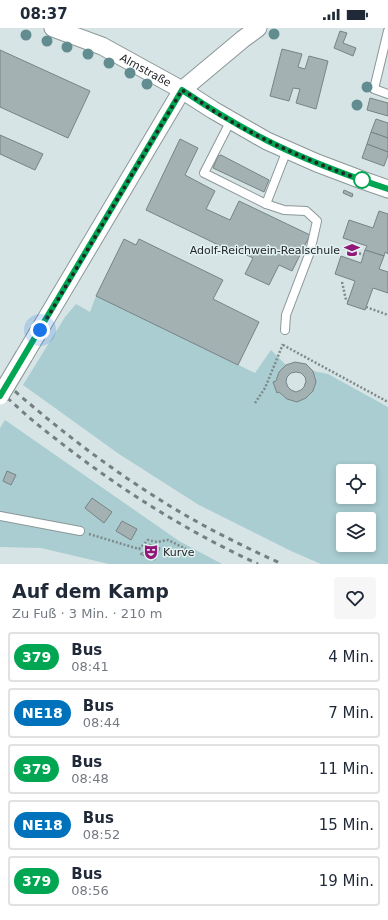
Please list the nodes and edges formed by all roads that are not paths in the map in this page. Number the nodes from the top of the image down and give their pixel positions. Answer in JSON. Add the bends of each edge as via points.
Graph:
{"nodes":[{"id":1,"x":53,"y":28,"type":"edge"},
{"id":2,"x":258,"y":28,"type":"edge"},
{"id":3,"x":388,"y":31,"type":"edge"},
{"id":4,"x":182,"y":90,"type":"junction"},
{"id":5,"x":388,"y":94,"type":"edge"},
{"id":6,"x":227,"y":128,"type":"dead end"},
{"id":7,"x":287,"y":150,"type":"junction"},
{"id":8,"x":388,"y":189,"type":"edge"},
{"id":9,"x":266,"y":204,"type":"junction"},
{"id":10,"x":285,"y":330,"type":"road end"},
{"id":11,"x":0,"y":396,"type":"edge"},
{"id":12,"x":0,"y":516,"type":"edge"},
{"id":13,"x":80,"y":531,"type":"road end"}],
"edges":[{"from":1,"to":4,"type":"street","name":"Almstraße","via":[[102,46]]},
{"from":2,"to":4,"type":"street"},
{"from":3,"to":5,"type":"lane","via":[[374,89]]},
{"from":4,"to":7,"type":"street","name":"Almstraße"},
{"from":4,"to":11,"type":"street","bridge":true},
{"from":6,"to":9,"type":"lane","via":[[204,173]]},
{"from":7,"to":8,"type":"street","name":"Almstraße"},
{"from":7,"to":9,"type":"lane"},
{"from":9,"to":10,"type":"lane","via":[[284,210],[306,212],[317,221],[310,252],[286,315]]},
{"from":12,"to":13,"type":"lane"}]}
